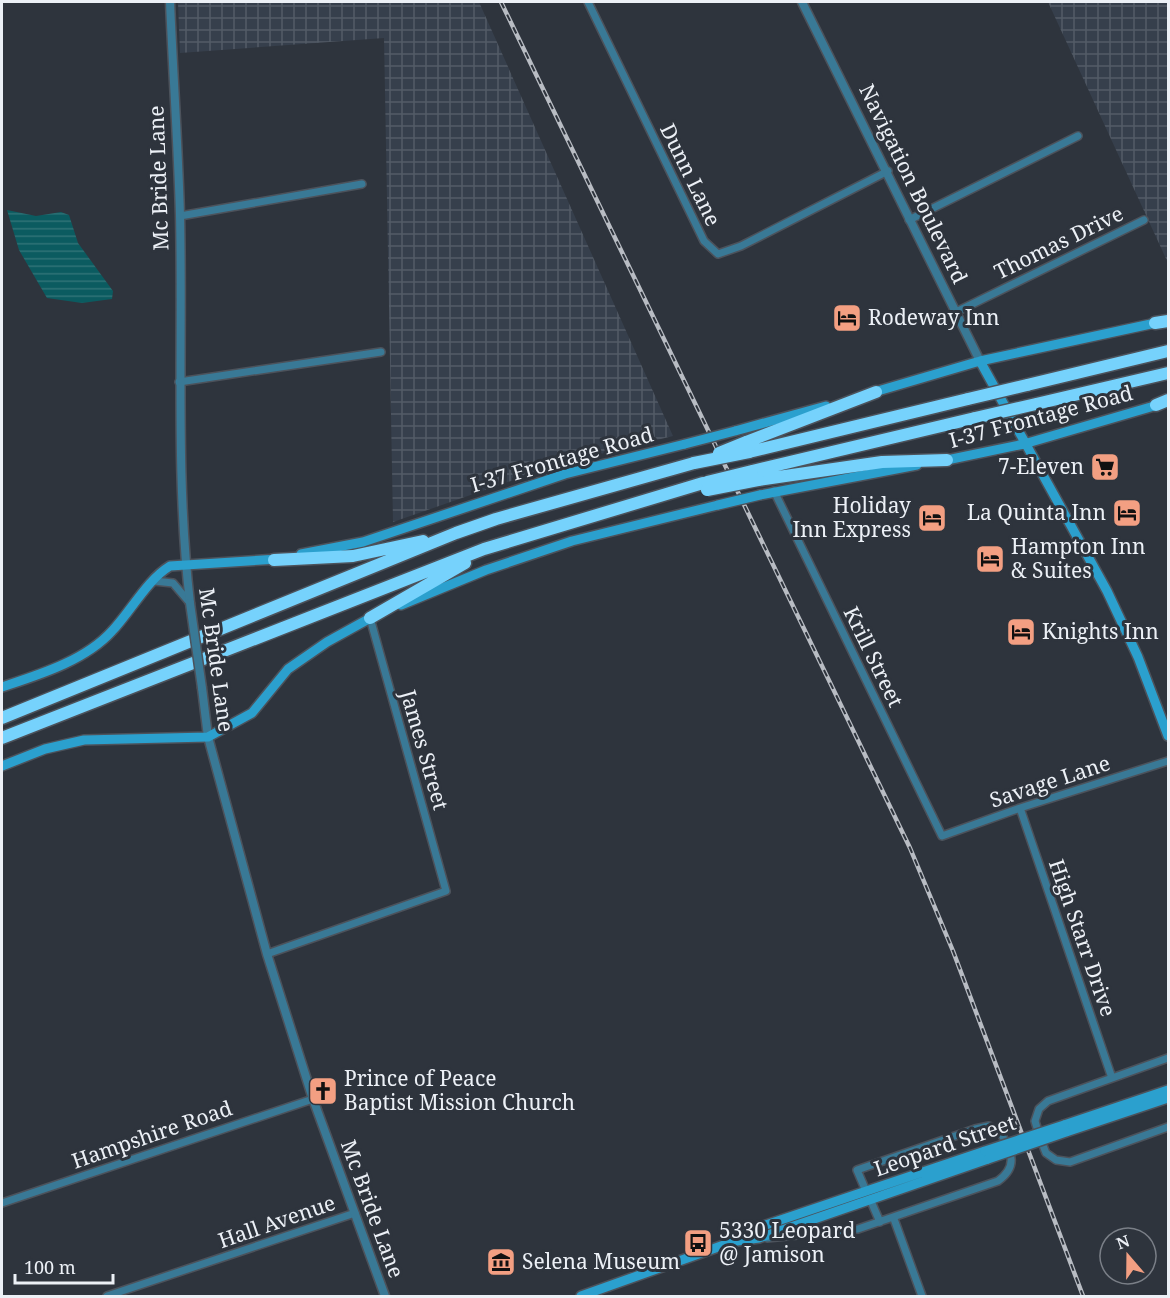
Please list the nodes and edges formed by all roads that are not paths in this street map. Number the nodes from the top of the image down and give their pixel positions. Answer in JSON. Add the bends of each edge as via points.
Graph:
{"nodes":[{"id":1,"x":170,"y":2,"type":"edge"},
{"id":2,"x":588,"y":2,"type":"edge"},
{"id":3,"x":802,"y":2,"type":"edge"},
{"id":4,"x":1078,"y":136,"type":"dead end"},
{"id":5,"x":888,"y":171,"type":"junction"},
{"id":6,"x":362,"y":184,"type":"dead end"},
{"id":7,"x":180,"y":216,"type":"junction"},
{"id":8,"x":909,"y":220,"type":"junction"},
{"id":9,"x":1144,"y":220,"type":"dead end"},
{"id":10,"x":956,"y":312,"type":"junction"},
{"id":11,"x":1168,"y":321,"type":"edge"},
{"id":12,"x":1155,"y":323,"type":"joint"},
{"id":13,"x":1168,"y":351,"type":"edge"},
{"id":14,"x":381,"y":352,"type":"dead end"},
{"id":15,"x":980,"y":361,"type":"junction"},
{"id":16,"x":1168,"y":373,"type":"edge"},
{"id":17,"x":179,"y":382,"type":"junction"},
{"id":18,"x":876,"y":392,"type":"junction"},
{"id":19,"x":1164,"y":402,"type":"edge"},
{"id":20,"x":1024,"y":444,"type":"junction"},
{"id":21,"x":748,"y":447,"type":"junction"},
{"id":22,"x":947,"y":460,"type":"junction"},
{"id":23,"x":755,"y":475,"type":"junction"},
{"id":24,"x":774,"y":492,"type":"junction"},
{"id":25,"x":566,"y":523,"type":"junction"},
{"id":26,"x":456,"y":533,"type":"junction"},
{"id":27,"x":274,"y":560,"type":"junction"},
{"id":28,"x":185,"y":563,"type":"junction"},
{"id":29,"x":154,"y":581,"type":"junction"},
{"id":30,"x":190,"y":603,"type":"junction"},
{"id":31,"x":370,"y":618,"type":"junction"},
{"id":32,"x":2,"y":687,"type":"edge"},
{"id":33,"x":33,"y":705,"type":"junction"},
{"id":34,"x":2,"y":713,"type":"edge"},
{"id":35,"x":2,"y":718,"type":"edge"},
{"id":36,"x":39,"y":721,"type":"junction"},
{"id":37,"x":1168,"y":736,"type":"edge"},
{"id":38,"x":208,"y":737,"type":"junction"},
{"id":39,"x":2,"y":738,"type":"edge"},
{"id":40,"x":2,"y":745,"type":"edge"},
{"id":41,"x":1168,"y":761,"type":"edge"},
{"id":42,"x":2,"y":766,"type":"edge"},
{"id":43,"x":1020,"y":808,"type":"junction"},
{"id":44,"x":942,"y":836,"type":"joint"},
{"id":45,"x":267,"y":954,"type":"junction"},
{"id":46,"x":1168,"y":1058,"type":"edge"},
{"id":47,"x":1112,"y":1078,"type":"junction"},
{"id":48,"x":1168,"y":1091,"type":"edge"},
{"id":49,"x":313,"y":1099,"type":"junction"},
{"id":50,"x":1168,"y":1127,"type":"edge"},
{"id":51,"x":868,"y":1195,"type":"junction"},
{"id":52,"x":2,"y":1203,"type":"edge"},
{"id":53,"x":356,"y":1213,"type":"junction"},
{"id":54,"x":894,"y":1219,"type":"junction"},
{"id":55,"x":880,"y":1222,"type":"junction"},
{"id":56,"x":759,"y":1238,"type":"junction"},
{"id":57,"x":735,"y":1241,"type":"junction"},
{"id":58,"x":107,"y":1296,"type":"edge"},
{"id":59,"x":385,"y":1296,"type":"edge"},
{"id":60,"x":581,"y":1296,"type":"edge"},
{"id":61,"x":922,"y":1296,"type":"edge"}],
"edges":[{"from":1,"to":7,"type":"street","name":"Mc Bride Lane"},
{"from":2,"to":5,"type":"street","name":"Dunn Lane","via":[[704,242],[718,254]]},
{"from":3,"to":5,"type":"street","name":"Navigation Boulevard"},
{"from":4,"to":8,"type":"street"},
{"from":5,"to":8,"type":"street","name":"Navigation Boulevard"},
{"from":6,"to":7,"type":"street"},
{"from":7,"to":17,"type":"street","name":"Mc Bride Lane"},
{"from":8,"to":10,"type":"street","name":"Navigation Boulevard"},
{"from":9,"to":10,"type":"street","name":"Thomas Drive"},
{"from":10,"to":15,"type":"street","name":"Navigation Boulevard"},
{"from":11,"to":12,"type":"highway"},
{"from":12,"to":15,"type":"main road","name":"I-37 Frontage Road"},
{"from":13,"to":21,"type":"highway","bridge":true},
{"from":14,"to":17,"type":"street"},
{"from":15,"to":18,"type":"main road","name":"I-37 Frontage Road"},
{"from":15,"to":20,"type":"main road","name":"Navigation Boulevard"},
{"from":16,"to":23,"type":"highway","bridge":true},
{"from":17,"to":28,"type":"street","name":"Mc Bride Lane"},
{"from":18,"to":21,"type":"highway"},
{"from":18,"to":27,"type":"main road","name":"I-37 Frontage Road","bridge":true,"via":[[565,474],[363,542]]},
{"from":19,"to":20,"type":"main road","name":"I-37 Frontage Road"},
{"from":20,"to":22,"type":"main road","name":"I-37 Frontage Road"},
{"from":20,"to":37,"type":"main road","name":"Navigation Boulevard","via":[[1107,591],[1136,651]]},
{"from":21,"to":26,"type":"highway","bridge":true},
{"from":22,"to":23,"type":"highway","via":[[882,462]]},
{"from":22,"to":24,"type":"main road","name":"I-37 Frontage Road"},
{"from":23,"to":25,"type":"highway","bridge":true,"via":[[649,498]]},
{"from":24,"to":31,"type":"main road","name":"I-37 Frontage Road","bridge":true,"via":[[572,541],[486,570]]},
{"from":24,"to":44,"type":"street","name":"Krill Street"},
{"from":25,"to":31,"type":"highway","via":[[464,563]]},
{"from":25,"to":36,"type":"highway","via":[[484,549]]},
{"from":26,"to":27,"type":"highway","via":[[353,556]]},
{"from":26,"to":33,"type":"highway"},
{"from":27,"to":28,"type":"main road","name":"I-37 Frontage Road"},
{"from":28,"to":29,"type":"main road","name":"I-37 Frontage Road","via":[[170,566]]},
{"from":28,"to":30,"type":"street","name":"Mc Bride Lane"},
{"from":29,"to":30,"type":"street","via":[[173,583]]},
{"from":29,"to":32,"type":"main road","name":"I-37 Frontage Road","via":[[111,633],[89,650]]},
{"from":30,"to":38,"type":"street","name":"Mc Bride Lane","bridge":true},
{"from":31,"to":38,"type":"main road","name":"I-37 Frontage Road","via":[[288,669],[252,713]]},
{"from":31,"to":45,"type":"street","name":"James Street","via":[[446,891]]},
{"from":33,"to":34,"type":"highway"},
{"from":33,"to":35,"type":"highway"},
{"from":36,"to":39,"type":"highway"},
{"from":36,"to":40,"type":"highway"},
{"from":38,"to":42,"type":"main road","name":"I-37 Frontage Road","via":[[84,740]]},
{"from":38,"to":45,"type":"street","name":"Mc Bride Lane"},
{"from":41,"to":43,"type":"street","name":"Savage Lane"},
{"from":43,"to":44,"type":"street","name":"Savage Lane"},
{"from":43,"to":47,"type":"street","name":"High Starr Drive"},
{"from":45,"to":49,"type":"street","name":"Mc Bride Lane"},
{"from":46,"to":47,"type":"street"},
{"from":47,"to":50,"type":"street","via":[[1048,1101],[1039,1109],[1035,1120],[1046,1153],[1056,1161],[1070,1162]]},
{"from":48,"to":51,"type":"main road","name":"Leopard Street","bridge":true},
{"from":49,"to":52,"type":"street","name":"Hampshire Road"},
{"from":49,"to":53,"type":"street","name":"Mc Bride Lane"},
{"from":51,"to":54,"type":"street","via":[[857,1170],[975,1129],[989,1126],[1000,1131],[1012,1165],[1009,1173],[998,1181]]},
{"from":51,"to":55,"type":"street"},
{"from":51,"to":56,"type":"main road","name":"Leopard Street"},
{"from":51,"to":57,"type":"main road","name":"Leopard Street","via":[[754,1229]]},
{"from":53,"to":58,"type":"street","name":"Hall Avenue"},
{"from":53,"to":59,"type":"street","name":"Mc Bride Lane"},
{"from":54,"to":55,"type":"street"},
{"from":54,"to":61,"type":"street"},
{"from":55,"to":56,"type":"street","via":[[835,1233]]},
{"from":56,"to":57,"type":"main road","name":"Leopard Street"},
{"from":57,"to":60,"type":"main road","name":"Leopard Street"}]}
